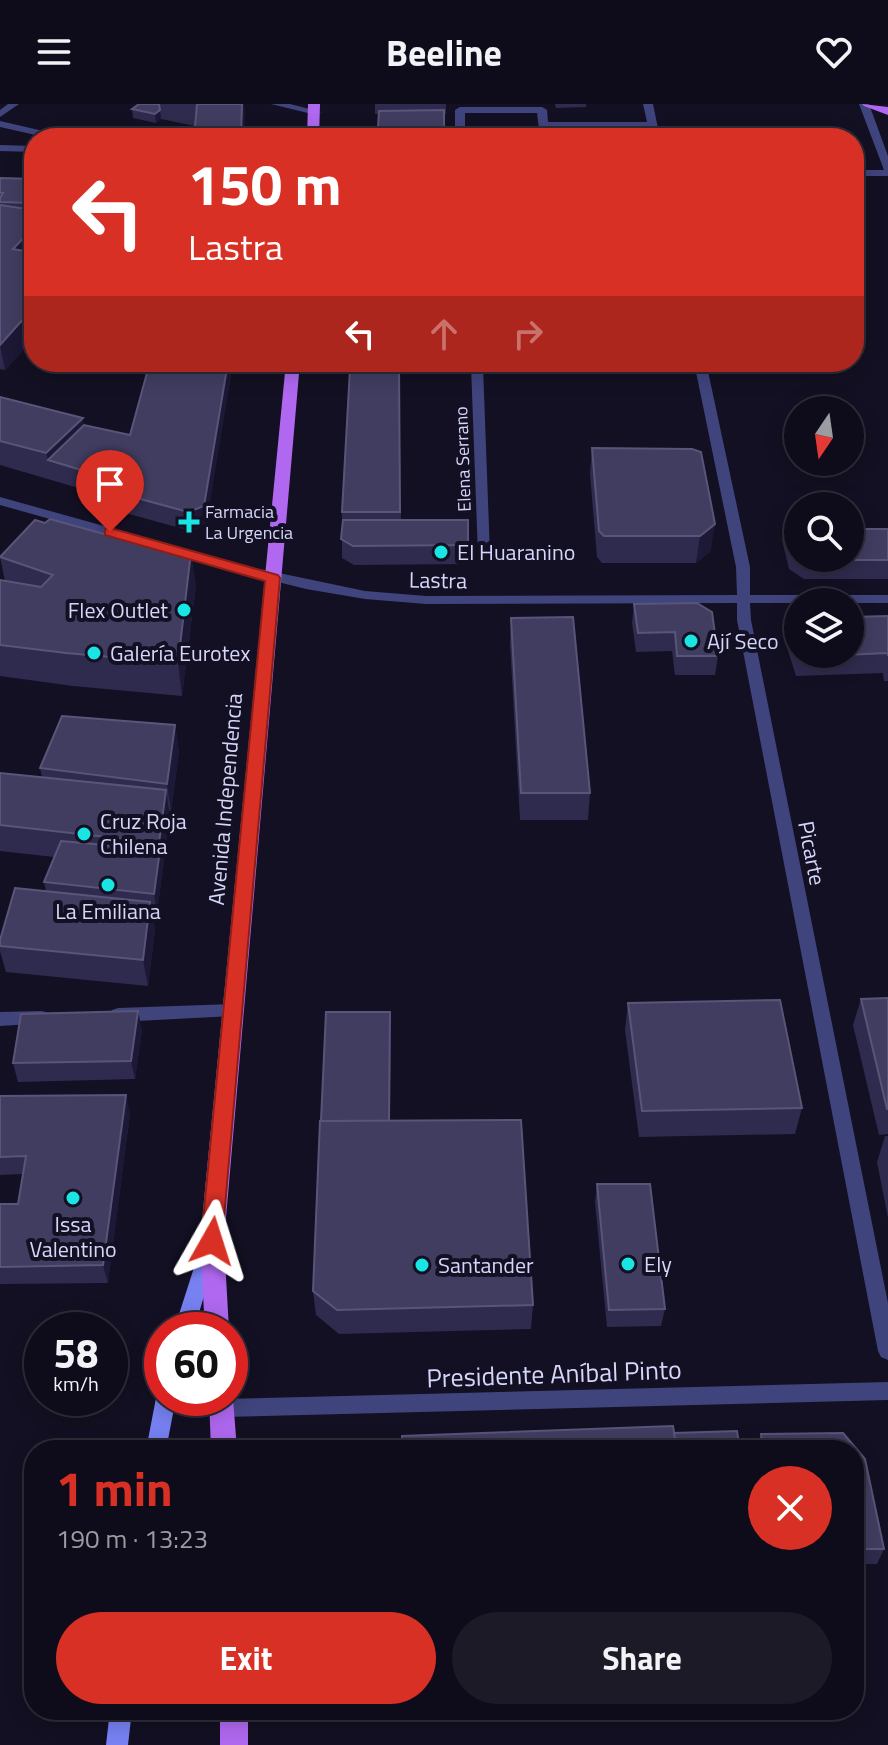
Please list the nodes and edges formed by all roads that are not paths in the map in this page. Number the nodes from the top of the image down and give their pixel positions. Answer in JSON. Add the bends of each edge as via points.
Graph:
{"nodes":[{"id":1,"x":14,"y":104,"type":"edge"},
{"id":2,"x":276,"y":104,"type":"edge"},
{"id":3,"x":648,"y":104,"type":"edge"},
{"id":4,"x":866,"y":104,"type":"edge"},
{"id":5,"x":317,"y":107,"type":"edge"},
{"id":6,"x":888,"y":111,"type":"edge"},
{"id":7,"x":0,"y":114,"type":"edge"},
{"id":8,"x":0,"y":124,"type":"edge"},
{"id":9,"x":543,"y":125,"type":"junction"},
{"id":10,"x":652,"y":125,"type":"junction"},
{"id":11,"x":314,"y":128,"type":"edge"},
{"id":12,"x":460,"y":128,"type":"edge"},
{"id":13,"x":543,"y":128,"type":"edge"},
{"id":14,"x":653,"y":128,"type":"edge"},
{"id":15,"x":24,"y":129,"type":"edge"},
{"id":16,"x":0,"y":148,"type":"edge"},
{"id":17,"x":24,"y":149,"type":"edge"},
{"id":18,"x":888,"y":171,"type":"edge"},
{"id":19,"x":864,"y":172,"type":"edge"},
{"id":20,"x":292,"y":372,"type":"edge"},
{"id":21,"x":477,"y":372,"type":"edge"},
{"id":22,"x":702,"y":372,"type":"edge"},
{"id":23,"x":0,"y":501,"type":"edge"},
{"id":24,"x":484,"y":555,"type":"dead end"},
{"id":25,"x":273,"y":578,"type":"junction"},
{"id":26,"x":743,"y":599,"type":"junction"},
{"id":27,"x":888,"y":599,"type":"edge"},
{"id":28,"x":233,"y":1010,"type":"junction"},
{"id":29,"x":95,"y":1016,"type":"edge"},
{"id":30,"x":63,"y":1017,"type":"edge"},
{"id":31,"x":0,"y":1019,"type":"edge"},
{"id":32,"x":212,"y":1241,"type":"junction"},
{"id":33,"x":190,"y":1312,"type":"edge"},
{"id":34,"x":216,"y":1312,"type":"edge"},
{"id":35,"x":888,"y":1351,"type":"edge"},
{"id":36,"x":888,"y":1391,"type":"edge"},
{"id":37,"x":248,"y":1403,"type":"edge"},
{"id":38,"x":163,"y":1416,"type":"edge"},
{"id":39,"x":223,"y":1416,"type":"edge"},
{"id":40,"x":158,"y":1440,"type":"edge"},
{"id":41,"x":224,"y":1440,"type":"edge"},
{"id":42,"x":120,"y":1720,"type":"edge"},
{"id":43,"x":226,"y":1720,"type":"edge"},
{"id":44,"x":234,"y":1720,"type":"edge"},
{"id":45,"x":117,"y":1745,"type":"edge"},
{"id":46,"x":224,"y":1745,"type":"edge"},
{"id":47,"x":234,"y":1745,"type":"edge"}],
"edges":[{"from":1,"to":7,"type":"street"},
{"from":2,"to":5,"type":"street"},
{"from":3,"to":10,"type":"street"},
{"from":4,"to":6,"type":"main road"},
{"from":4,"to":18,"type":"street"},
{"from":5,"to":11,"type":"main road"},
{"from":8,"to":15,"type":"street"},
{"from":9,"to":10,"type":"street"},
{"from":9,"to":12,"type":"street","via":[[542,110],[460,110]]},
{"from":9,"to":13,"type":"street"},
{"from":10,"to":14,"type":"street"},
{"from":16,"to":17,"type":"street"},
{"from":18,"to":19,"type":"street"},
{"from":20,"to":25,"type":"main road","name":"Avenida Independencia"},
{"from":21,"to":24,"type":"street","name":"Elena Serrano"},
{"from":22,"to":26,"type":"street","name":"Picarte","via":[[743,567]]},
{"from":23,"to":25,"type":"street","name":"Lastra"},
{"from":25,"to":26,"type":"street","name":"Lastra","via":[[335,593],[401,599]]},
{"from":25,"to":28,"type":"main road","name":"Avenida Independencia"},
{"from":26,"to":27,"type":"street","name":"Lastra"},
{"from":26,"to":35,"type":"street","name":"Picarte"},
{"from":28,"to":29,"type":"street"},
{"from":28,"to":32,"type":"main road","name":"Avenida Independencia"},
{"from":30,"to":31,"type":"street"},
{"from":32,"to":33,"type":"street","name":"Avenida Independencia"},
{"from":32,"to":34,"type":"main road","name":"Avenida Independencia"},
{"from":36,"to":37,"type":"street","name":"Presidente Aníbal Pinto"},
{"from":38,"to":40,"type":"street"},
{"from":39,"to":41,"type":"main road"},
{"from":42,"to":45,"type":"street"},
{"from":43,"to":46,"type":"street"},
{"from":44,"to":47,"type":"main road"}]}
